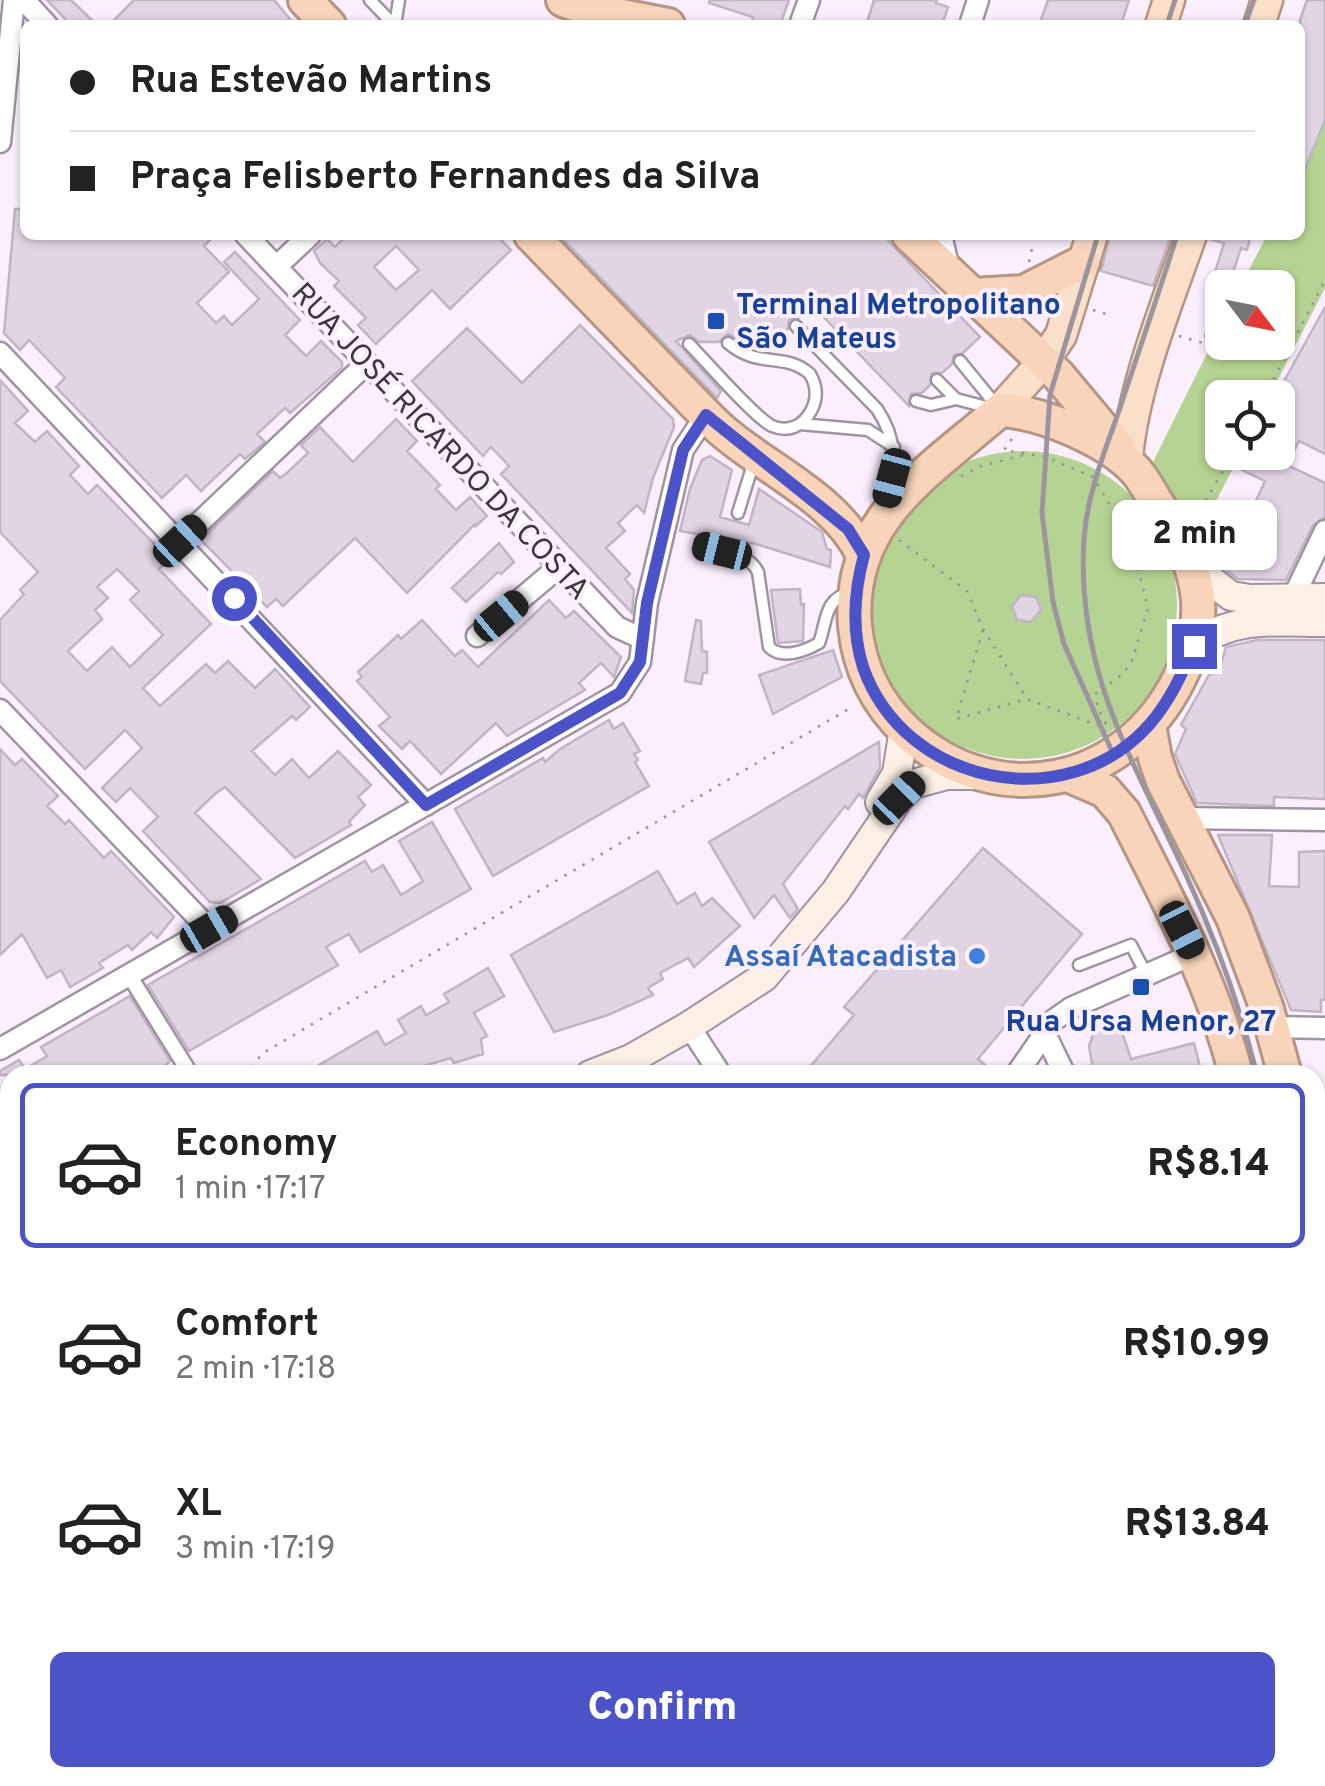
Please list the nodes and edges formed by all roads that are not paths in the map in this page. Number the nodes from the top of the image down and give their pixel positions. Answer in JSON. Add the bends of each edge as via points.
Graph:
{"nodes":[{"id":1,"x":14,"y":0,"type":"edge"},
{"id":2,"x":24,"y":0,"type":"edge"},
{"id":3,"x":305,"y":0,"type":"edge"},
{"id":4,"x":370,"y":0,"type":"edge"},
{"id":5,"x":563,"y":0,"type":"edge"},
{"id":6,"x":42,"y":20,"type":"edge"},
{"id":7,"x":324,"y":20,"type":"edge"},
{"id":8,"x":390,"y":20,"type":"edge"},
{"id":9,"x":642,"y":20,"type":"edge"},
{"id":10,"x":0,"y":142,"type":"edge"},
{"id":11,"x":251,"y":240,"type":"edge"},
{"id":12,"x":305,"y":240,"type":"edge"},
{"id":13,"x":536,"y":240,"type":"edge"},
{"id":14,"x":913,"y":240,"type":"edge"},
{"id":15,"x":943,"y":240,"type":"edge"},
{"id":16,"x":1189,"y":240,"type":"edge"},
{"id":17,"x":1087,"y":248,"type":"edge"},
{"id":18,"x":276,"y":267,"type":"junction"},
{"id":19,"x":961,"y":285,"type":"junction"},
{"id":20,"x":796,"y":326,"type":"dead end"},
{"id":21,"x":689,"y":344,"type":"dead end"},
{"id":22,"x":728,"y":344,"type":"dead end"},
{"id":23,"x":0,"y":354,"type":"edge"},
{"id":24,"x":960,"y":360,"type":"dead end"},
{"id":25,"x":1043,"y":362,"type":"junction"},
{"id":26,"x":367,"y":363,"type":"junction"},
{"id":27,"x":938,"y":380,"type":"dead end"},
{"id":28,"x":956,"y":399,"type":"junction"},
{"id":29,"x":916,"y":401,"type":"dead end"},
{"id":30,"x":1000,"y":410,"type":"junction"},
{"id":31,"x":706,"y":415,"type":"junction"},
{"id":32,"x":800,"y":424,"type":"junction"},
{"id":33,"x":894,"y":447,"type":"junction"},
{"id":34,"x":756,"y":455,"type":"junction"},
{"id":35,"x":1131,"y":464,"type":"junction"},
{"id":36,"x":738,"y":513,"type":"dead end"},
{"id":37,"x":886,"y":528,"type":"junction"},
{"id":38,"x":1325,"y":531,"type":"edge"},
{"id":39,"x":180,"y":541,"type":"junction"},
{"id":40,"x":701,"y":545,"type":"dead end"},
{"id":41,"x":1186,"y":554,"type":"junction"},
{"id":42,"x":864,"y":555,"type":"junction"},
{"id":43,"x":560,"y":566,"type":"junction"},
{"id":44,"x":856,"y":592,"type":"junction"},
{"id":45,"x":1293,"y":598,"type":"junction"},
{"id":46,"x":1325,"y":598,"type":"edge"},
{"id":47,"x":1325,"y":622,"type":"edge"},
{"id":48,"x":478,"y":636,"type":"dead end"},
{"id":49,"x":643,"y":639,"type":"junction"},
{"id":50,"x":1194,"y":646,"type":"junction"},
{"id":51,"x":0,"y":710,"type":"edge"},
{"id":52,"x":1149,"y":725,"type":"junction"},
{"id":53,"x":904,"y":729,"type":"junction"},
{"id":54,"x":979,"y":774,"type":"junction"},
{"id":55,"x":1068,"y":774,"type":"junction"},
{"id":56,"x":426,"y":805,"type":"junction"},
{"id":57,"x":1180,"y":818,"type":"junction"},
{"id":58,"x":1325,"y":820,"type":"edge"},
{"id":59,"x":209,"y":929,"type":"junction"},
{"id":60,"x":1194,"y":954,"type":"junction"},
{"id":61,"x":1079,"y":965,"type":"dead end"},
{"id":62,"x":1146,"y":974,"type":"junction"},
{"id":63,"x":129,"y":975,"type":"junction"},
{"id":64,"x":748,"y":985,"type":"junction"},
{"id":65,"x":689,"y":1026,"type":"junction"},
{"id":66,"x":1272,"y":1028,"type":"junction"},
{"id":67,"x":1325,"y":1028,"type":"edge"},
{"id":68,"x":1045,"y":1034,"type":"junction"},
{"id":69,"x":3,"y":1042,"type":"edge"},
{"id":70,"x":186,"y":1065,"type":"edge"},
{"id":71,"x":637,"y":1065,"type":"edge"},
{"id":72,"x":714,"y":1065,"type":"edge"},
{"id":73,"x":1023,"y":1065,"type":"edge"},
{"id":74,"x":1060,"y":1065,"type":"edge"},
{"id":75,"x":1234,"y":1065,"type":"edge"},
{"id":76,"x":1282,"y":1065,"type":"edge"}],
"edges":[{"from":1,"to":10,"type":"street"},
{"from":2,"to":6,"type":"street"},
{"from":3,"to":7,"type":"highway"},
{"from":4,"to":8,"type":"lane"},
{"from":5,"to":9,"type":"highway"},
{"from":11,"to":18,"type":"street","name":"RUA JOSÉ RICARDO DA COSTA"},
{"from":12,"to":18,"type":"street"},
{"from":13,"to":31,"type":"highway"},
{"from":14,"to":19,"type":"highway"},
{"from":15,"to":19,"type":"street"},
{"from":16,"to":35,"type":"main road","via":[[1130,428]]},
{"from":17,"to":19,"type":"highway","via":[[1024,292]]},
{"from":17,"to":25,"type":"main road","via":[[1061,335]]},
{"from":18,"to":26,"type":"street","name":"RUA JOSÉ RICARDO DA COSTA"},
{"from":19,"to":25,"type":"highway"},
{"from":20,"to":33,"type":"lane","via":[[878,409]]},
{"from":21,"to":32,"type":"lane","via":[[763,420],[786,429]]},
{"from":22,"to":32,"type":"lane","via":[[748,358],[794,364],[810,374],[816,397]]},
{"from":23,"to":39,"type":"street"},
{"from":24,"to":30,"type":"lane"},
{"from":25,"to":30,"type":"main road"},
{"from":25,"to":35,"type":"highway"},
{"from":26,"to":39,"type":"street"},
{"from":26,"to":43,"type":"street","name":"RUA JOSÉ RICARDO DA COSTA"},
{"from":27,"to":28,"type":"lane"},
{"from":28,"to":29,"type":"lane","via":[[931,406]]},
{"from":28,"to":30,"type":"lane"},
{"from":30,"to":35,"type":"highway","via":[[1063,426]]},
{"from":30,"to":37,"type":"highway","via":[[910,489]]},
{"from":31,"to":34,"type":"highway"},
{"from":31,"to":49,"type":"street","via":[[683,450]]},
{"from":32,"to":33,"type":"lane","via":[[868,430]]},
{"from":33,"to":37,"type":"lane"},
{"from":34,"to":36,"type":"lane"},
{"from":34,"to":42,"type":"highway","via":[[848,529]]},
{"from":35,"to":41,"type":"highway"},
{"from":37,"to":42,"type":"highway"},
{"from":38,"to":45,"type":"street"},
{"from":39,"to":56,"type":"street"},
{"from":40,"to":44,"type":"lane","via":[[753,562],[774,653],[820,643],[829,605]]},
{"from":41,"to":45,"type":"main road","via":[[1231,596]]},
{"from":41,"to":50,"type":"highway","via":[[1198,607]]},
{"from":42,"to":44,"type":"highway"},
{"from":43,"to":48,"type":"street"},
{"from":43,"to":49,"type":"street","name":"RUA JOSÉ RICARDO DA COSTA","via":[[618,627]]},
{"from":44,"to":53,"type":"highway","via":[[856,640],[875,694]]},
{"from":45,"to":46,"type":"main road"},
{"from":47,"to":50,"type":"main road","via":[[1230,624]]},
{"from":49,"to":56,"type":"street","via":[[640,662],[620,693]]},
{"from":50,"to":52,"type":"highway"},
{"from":51,"to":59,"type":"street"},
{"from":52,"to":55,"type":"highway","via":[[1112,756]]},
{"from":52,"to":57,"type":"highway"},
{"from":53,"to":54,"type":"highway","via":[[929,752]]},
{"from":53,"to":64,"type":"main road","via":[[888,790],[826,882],[754,968]]},
{"from":54,"to":55,"type":"highway","via":[[1008,780]]},
{"from":54,"to":64,"type":"main road","via":[[913,784],[836,891],[764,977]]},
{"from":55,"to":60,"type":"highway","via":[[1115,800]]},
{"from":56,"to":59,"type":"street"},
{"from":57,"to":58,"type":"street"},
{"from":57,"to":66,"type":"highway","via":[[1234,918]]},
{"from":59,"to":63,"type":"street"},
{"from":60,"to":62,"type":"street"},
{"from":60,"to":75,"type":"highway"},
{"from":61,"to":62,"type":"lane","via":[[1131,946]]},
{"from":62,"to":68,"type":"street","via":[[1072,1008]]},
{"from":63,"to":69,"type":"street"},
{"from":63,"to":70,"type":"street"},
{"from":64,"to":65,"type":"main road"},
{"from":65,"to":71,"type":"main road"},
{"from":65,"to":72,"type":"street"},
{"from":66,"to":67,"type":"street"},
{"from":66,"to":76,"type":"highway"},
{"from":68,"to":73,"type":"street"},
{"from":68,"to":74,"type":"street"}]}
